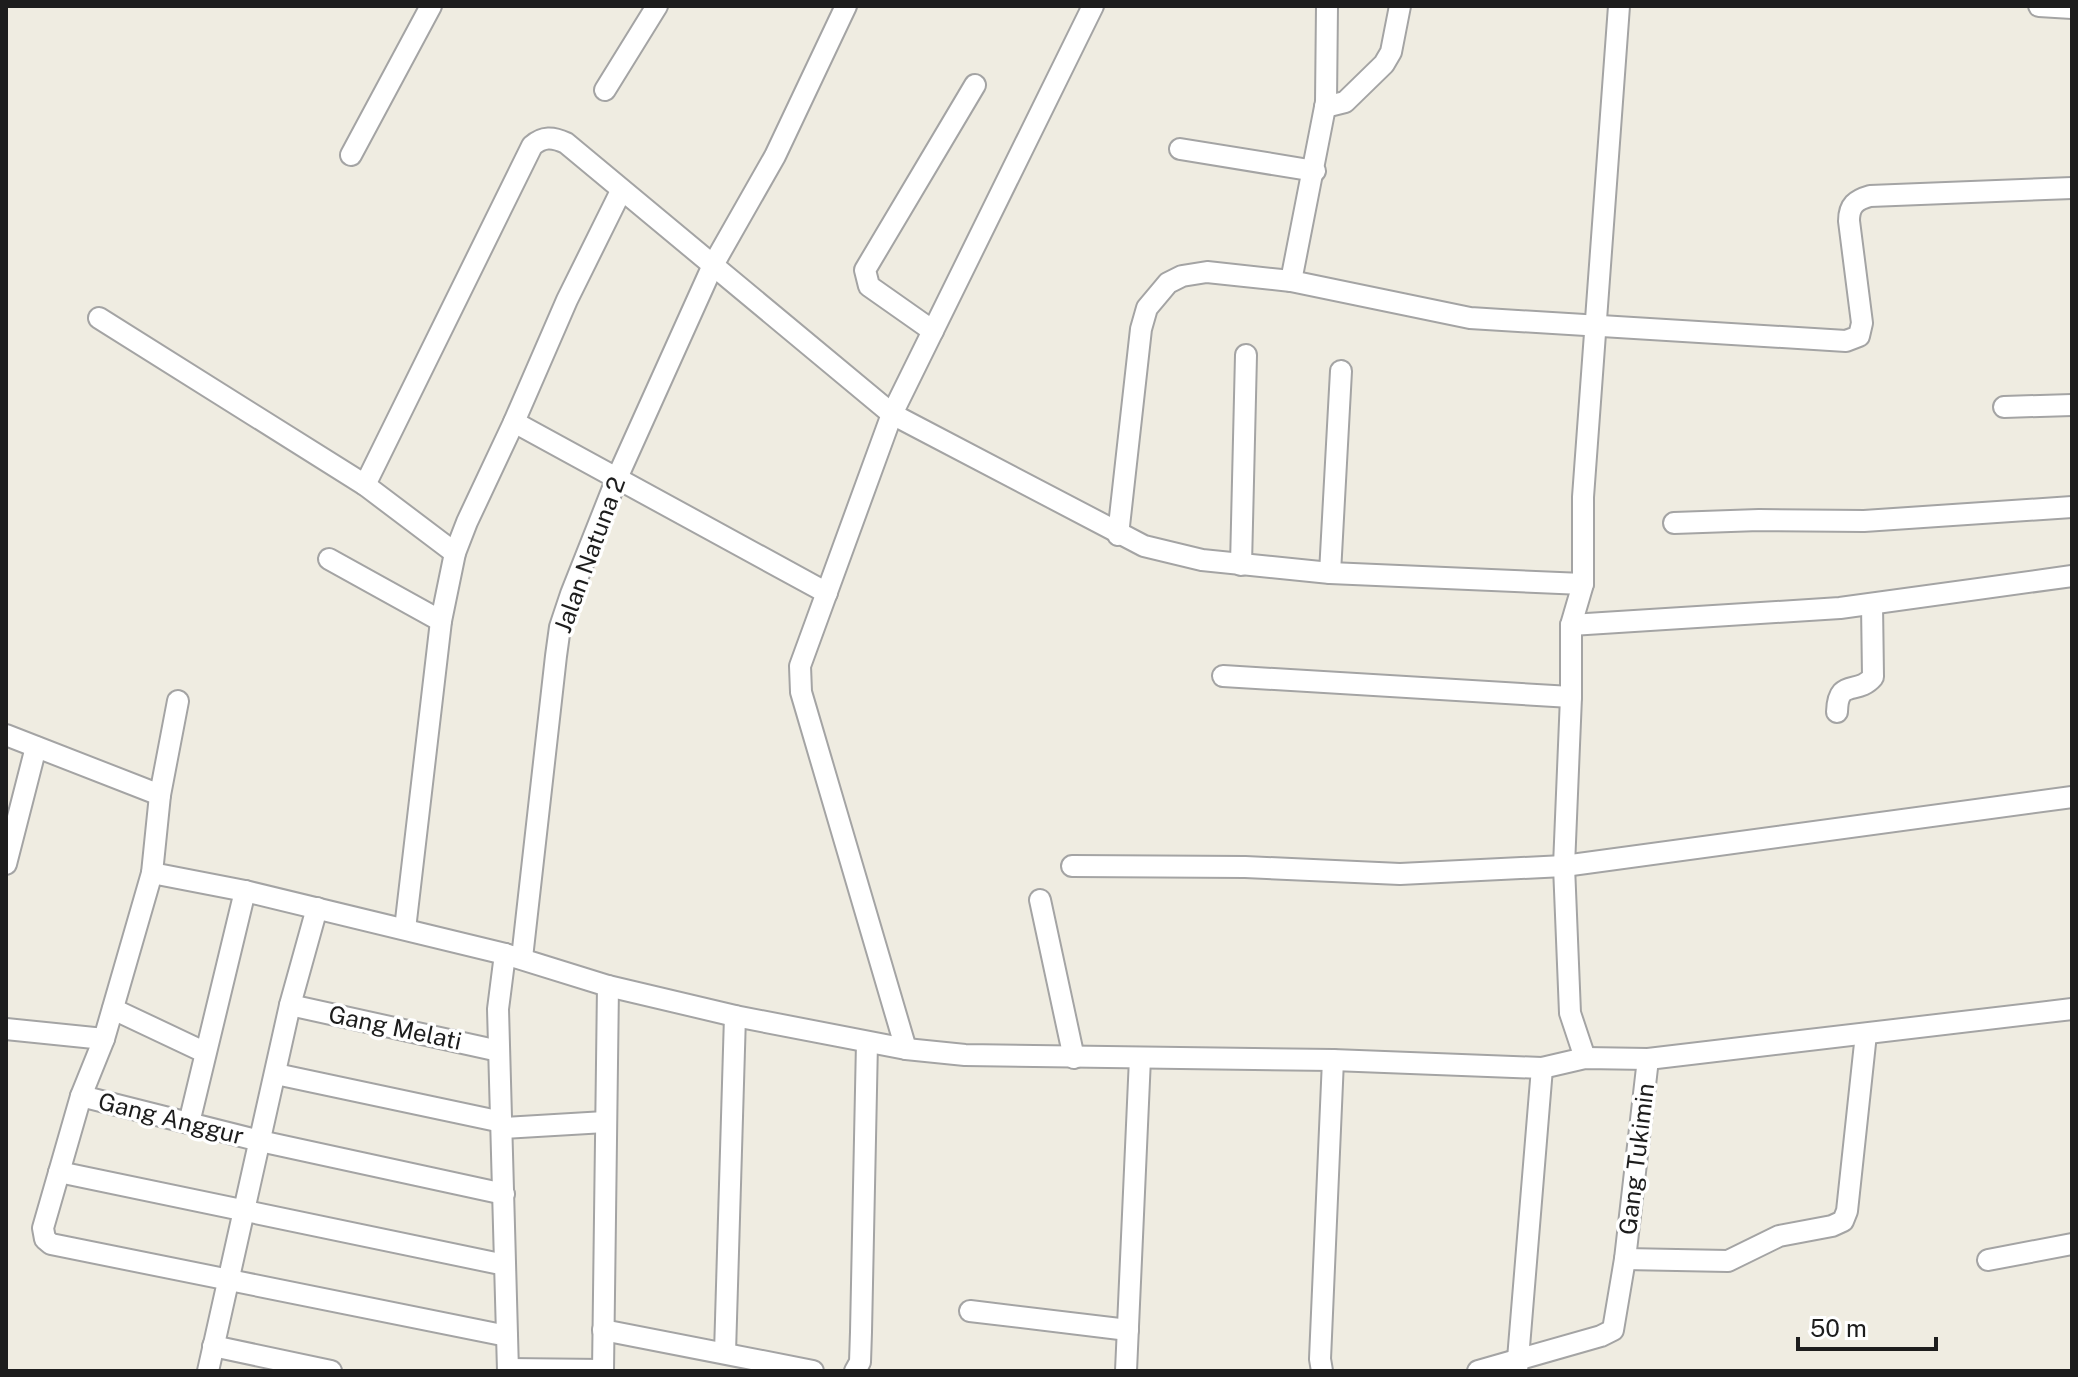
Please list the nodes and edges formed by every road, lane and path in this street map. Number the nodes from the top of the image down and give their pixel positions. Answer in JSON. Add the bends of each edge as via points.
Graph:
{"nodes":[{"id":1,"x":431,"y":6,"type":"edge"},
{"id":2,"x":657,"y":6,"type":"edge"},
{"id":3,"x":846,"y":6,"type":"edge"},
{"id":4,"x":1093,"y":6,"type":"edge"},
{"id":5,"x":1327,"y":6,"type":"edge"},
{"id":6,"x":1400,"y":6,"type":"edge"},
{"id":7,"x":1619,"y":6,"type":"edge"},
{"id":8,"x":2039,"y":6,"type":"edge"},
{"id":9,"x":2072,"y":8,"type":"edge"},
{"id":10,"x":975,"y":85,"type":"dead end"},
{"id":11,"x":605,"y":90,"type":"dead end"},
{"id":12,"x":1325,"y":107,"type":"junction"},
{"id":13,"x":1180,"y":149,"type":"dead end"},
{"id":14,"x":351,"y":155,"type":"dead end"},
{"id":15,"x":1315,"y":171,"type":"junction"},
{"id":16,"x":2072,"y":188,"type":"edge"},
{"id":17,"x":621,"y":191,"type":"junction"},
{"id":18,"x":713,"y":265,"type":"junction"},
{"id":19,"x":1291,"y":281,"type":"junction"},
{"id":20,"x":99,"y":318,"type":"dead end"},
{"id":21,"x":1593,"y":326,"type":"junction"},
{"id":22,"x":933,"y":331,"type":"junction"},
{"id":23,"x":1246,"y":355,"type":"dead end"},
{"id":24,"x":1341,"y":371,"type":"dead end"},
{"id":25,"x":2072,"y":405,"type":"edge"},
{"id":26,"x":2004,"y":407,"type":"dead end"},
{"id":27,"x":892,"y":414,"type":"junction"},
{"id":28,"x":514,"y":422,"type":"junction"},
{"id":29,"x":617,"y":478,"type":"junction"},
{"id":30,"x":365,"y":485,"type":"junction"},
{"id":31,"x":2072,"y":507,"type":"edge"},
{"id":32,"x":1674,"y":523,"type":"dead end"},
{"id":33,"x":1118,"y":535,"type":"junction"},
{"id":34,"x":455,"y":553,"type":"junction"},
{"id":35,"x":329,"y":559,"type":"dead end"},
{"id":36,"x":1241,"y":565,"type":"junction"},
{"id":37,"x":1330,"y":573,"type":"junction"},
{"id":38,"x":2072,"y":576,"type":"edge"},
{"id":39,"x":1583,"y":584,"type":"junction"},
{"id":40,"x":827,"y":593,"type":"junction"},
{"id":41,"x":1872,"y":604,"type":"junction"},
{"id":42,"x":441,"y":621,"type":"junction"},
{"id":43,"x":1571,"y":625,"type":"junction"},
{"id":44,"x":1223,"y":676,"type":"dead end"},
{"id":45,"x":1571,"y":697,"type":"junction"},
{"id":46,"x":178,"y":701,"type":"dead end"},
{"id":47,"x":1837,"y":712,"type":"dead end"},
{"id":48,"x":6,"y":735,"type":"edge"},
{"id":49,"x":36,"y":747,"type":"junction"},
{"id":50,"x":160,"y":795,"type":"junction"},
{"id":51,"x":2072,"y":797,"type":"edge"},
{"id":52,"x":6,"y":864,"type":"edge"},
{"id":53,"x":1072,"y":866,"type":"dead end"},
{"id":54,"x":1564,"y":866,"type":"junction"},
{"id":55,"x":152,"y":873,"type":"junction"},
{"id":56,"x":245,"y":891,"type":"junction"},
{"id":57,"x":1040,"y":900,"type":"dead end"},
{"id":58,"x":317,"y":908,"type":"junction"},
{"id":59,"x":405,"y":929,"type":"junction"},
{"id":60,"x":513,"y":956,"type":"junction"},
{"id":61,"x":608,"y":986,"type":"junction"},
{"id":62,"x":290,"y":1005,"type":"junction"},
{"id":63,"x":113,"y":1009,"type":"junction"},
{"id":64,"x":2072,"y":1009,"type":"edge"},
{"id":65,"x":735,"y":1016,"type":"junction"},
{"id":66,"x":6,"y":1029,"type":"edge"},
{"id":67,"x":1866,"y":1034,"type":"junction"},
{"id":68,"x":104,"y":1039,"type":"junction"},
{"id":69,"x":867,"y":1042,"type":"junction"},
{"id":70,"x":906,"y":1049,"type":"junction"},
{"id":71,"x":499,"y":1051,"type":"junction"},
{"id":72,"x":204,"y":1052,"type":"junction"},
{"id":73,"x":1074,"y":1058,"type":"junction"},
{"id":74,"x":1140,"y":1058,"type":"junction"},
{"id":75,"x":1585,"y":1058,"type":"junction"},
{"id":76,"x":1648,"y":1059,"type":"junction"},
{"id":77,"x":1333,"y":1060,"type":"junction"},
{"id":78,"x":1542,"y":1068,"type":"junction"},
{"id":79,"x":276,"y":1074,"type":"junction"},
{"id":80,"x":81,"y":1096,"type":"junction"},
{"id":81,"x":605,"y":1122,"type":"junction"},
{"id":82,"x":189,"y":1123,"type":"junction"},
{"id":83,"x":502,"y":1125,"type":"junction"},
{"id":84,"x":260,"y":1141,"type":"junction"},
{"id":85,"x":59,"y":1172,"type":"junction"},
{"id":86,"x":504,"y":1194,"type":"junction"},
{"id":87,"x":244,"y":1211,"type":"junction"},
{"id":88,"x":2072,"y":1244,"type":"edge"},
{"id":89,"x":1625,"y":1259,"type":"junction"},
{"id":90,"x":1988,"y":1260,"type":"dead end"},
{"id":91,"x":505,"y":1265,"type":"junction"},
{"id":92,"x":228,"y":1279,"type":"junction"},
{"id":93,"x":970,"y":1311,"type":"dead end"},
{"id":94,"x":603,"y":1330,"type":"junction"},
{"id":95,"x":1128,"y":1330,"type":"junction"},
{"id":96,"x":507,"y":1336,"type":"junction"},
{"id":97,"x":213,"y":1346,"type":"junction"},
{"id":98,"x":725,"y":1353,"type":"junction"},
{"id":99,"x":1517,"y":1366,"type":"edge"},
{"id":100,"x":508,"y":1370,"type":"edge"},
{"id":101,"x":603,"y":1370,"type":"edge"},
{"id":102,"x":208,"y":1371,"type":"edge"},
{"id":103,"x":331,"y":1371,"type":"edge"},
{"id":104,"x":813,"y":1371,"type":"edge"},
{"id":105,"x":855,"y":1371,"type":"edge"},
{"id":106,"x":1126,"y":1371,"type":"edge"},
{"id":107,"x":1322,"y":1371,"type":"edge"},
{"id":108,"x":1478,"y":1371,"type":"edge"}],
"edges":[{"from":1,"to":14,"type":"street"},
{"from":2,"to":11,"type":"street"},
{"from":3,"to":18,"type":"street","name":"Jalan Natuna 2","via":[[775,156]]},
{"from":4,"to":22,"type":"street"},
{"from":5,"to":12,"type":"street"},
{"from":6,"to":12,"type":"street","via":[[1384,64],[1345,102]]},
{"from":7,"to":21,"type":"street"},
{"from":8,"to":9,"type":"street"},
{"from":10,"to":22,"type":"street","via":[[865,270],[869,286]]},
{"from":12,"to":15,"type":"street"},
{"from":13,"to":15,"type":"street"},
{"from":15,"to":19,"type":"street"},
{"from":16,"to":21,"type":"street","via":[[1859,199],[1850,209],[1849,221],[1862,323],[1859,336],[1850,340]]},
{"from":17,"to":18,"type":"street"},
{"from":17,"to":28,"type":"street"},
{"from":17,"to":30,"type":"street","via":[[566,143],[550,138],[532,146]]},
{"from":18,"to":27,"type":"street"},
{"from":18,"to":29,"type":"street","name":"Jalan Natuna 2"},
{"from":19,"to":21,"type":"street","via":[[1470,318]]},
{"from":19,"to":33,"type":"street","via":[[1195,273],[1168,283],[1153,299],[1141,329]]},
{"from":20,"to":30,"type":"street"},
{"from":21,"to":39,"type":"street"},
{"from":22,"to":27,"type":"street"},
{"from":23,"to":36,"type":"street"},
{"from":24,"to":37,"type":"street"},
{"from":25,"to":26,"type":"street"},
{"from":27,"to":33,"type":"street"},
{"from":27,"to":40,"type":"street"},
{"from":28,"to":29,"type":"street"},
{"from":28,"to":34,"type":"street"},
{"from":29,"to":40,"type":"street"},
{"from":29,"to":60,"type":"street","name":"Jalan Natuna 2","via":[[560,627]]},
{"from":30,"to":34,"type":"street"},
{"from":31,"to":32,"type":"street","via":[[1864,521]]},
{"from":33,"to":36,"type":"street","via":[[1144,546]]},
{"from":34,"to":42,"type":"street"},
{"from":35,"to":42,"type":"street"},
{"from":36,"to":37,"type":"street"},
{"from":37,"to":39,"type":"street"},
{"from":38,"to":41,"type":"street"},
{"from":39,"to":43,"type":"street"},
{"from":40,"to":70,"type":"street","via":[[800,666],[801,692]]},
{"from":41,"to":43,"type":"street"},
{"from":41,"to":47,"type":"street","via":[[1873,677],[1843,690]]},
{"from":42,"to":59,"type":"street"},
{"from":43,"to":45,"type":"street"},
{"from":44,"to":45,"type":"street"},
{"from":45,"to":54,"type":"street"},
{"from":46,"to":50,"type":"street"},
{"from":48,"to":49,"type":"street"},
{"from":49,"to":50,"type":"street"},
{"from":49,"to":52,"type":"street"},
{"from":50,"to":55,"type":"street"},
{"from":51,"to":54,"type":"street"},
{"from":53,"to":54,"type":"street","via":[[1400,874]]},
{"from":54,"to":75,"type":"street","via":[[1570,1013]]},
{"from":55,"to":56,"type":"street"},
{"from":55,"to":63,"type":"street"},
{"from":56,"to":58,"type":"street"},
{"from":56,"to":72,"type":"street"},
{"from":57,"to":73,"type":"street"},
{"from":58,"to":59,"type":"street"},
{"from":58,"to":62,"type":"street"},
{"from":59,"to":60,"type":"street"},
{"from":60,"to":61,"type":"street"},
{"from":60,"to":71,"type":"street","name":"Jalan Natuna 2","via":[[498,1009]]},
{"from":61,"to":65,"type":"street"},
{"from":61,"to":81,"type":"street"},
{"from":62,"to":71,"type":"street","name":"Gang Melati"},
{"from":62,"to":79,"type":"street"},
{"from":63,"to":68,"type":"street"},
{"from":63,"to":72,"type":"street"},
{"from":64,"to":67,"type":"street"},
{"from":65,"to":69,"type":"street"},
{"from":65,"to":98,"type":"street"},
{"from":66,"to":68,"type":"street"},
{"from":67,"to":76,"type":"street"},
{"from":67,"to":89,"type":"street","via":[[1843,1221],[1779,1236],[1728,1261]]},
{"from":68,"to":80,"type":"street"},
{"from":69,"to":70,"type":"street"},
{"from":69,"to":105,"type":"street","via":[[860,1362]]},
{"from":70,"to":73,"type":"street"},
{"from":71,"to":83,"type":"street","name":"Jalan Natuna 2"},
{"from":72,"to":82,"type":"street"},
{"from":73,"to":74,"type":"street"},
{"from":74,"to":77,"type":"street"},
{"from":74,"to":95,"type":"street"},
{"from":75,"to":76,"type":"street"},
{"from":75,"to":78,"type":"street"},
{"from":76,"to":89,"type":"street","name":"Gang Tukimin"},
{"from":77,"to":78,"type":"street"},
{"from":77,"to":107,"type":"street"},
{"from":78,"to":99,"type":"street"},
{"from":79,"to":83,"type":"street"},
{"from":79,"to":84,"type":"street"},
{"from":80,"to":82,"type":"street","name":"Gang Anggur"},
{"from":80,"to":85,"type":"street"},
{"from":81,"to":83,"type":"street"},
{"from":81,"to":94,"type":"street"},
{"from":82,"to":84,"type":"street","name":"Gang Anggur"},
{"from":83,"to":86,"type":"street","name":"Jalan Natuna 2"},
{"from":84,"to":86,"type":"street","name":"Gang Anggur"},
{"from":84,"to":87,"type":"street"},
{"from":85,"to":87,"type":"street"},
{"from":85,"to":92,"type":"street","via":[[43,1228],[51,1244]]},
{"from":86,"to":91,"type":"street","name":"Jalan Natuna 2"},
{"from":87,"to":91,"type":"street"},
{"from":87,"to":92,"type":"street"},
{"from":88,"to":90,"type":"street"},
{"from":89,"to":99,"type":"street","name":"Gang Tukimin","via":[[1613,1330]]},
{"from":91,"to":96,"type":"street","name":"Jalan Natuna 2"},
{"from":92,"to":96,"type":"street"},
{"from":92,"to":97,"type":"street"},
{"from":93,"to":95,"type":"street"},
{"from":94,"to":98,"type":"street"},
{"from":94,"to":101,"type":"street"},
{"from":95,"to":106,"type":"street"},
{"from":96,"to":100,"type":"street","name":"Jalan Natuna 2"},
{"from":97,"to":102,"type":"street"},
{"from":97,"to":103,"type":"street"},
{"from":98,"to":104,"type":"street"},
{"from":99,"to":108,"type":"street"},
{"from":100,"to":101,"type":"street"}]}
